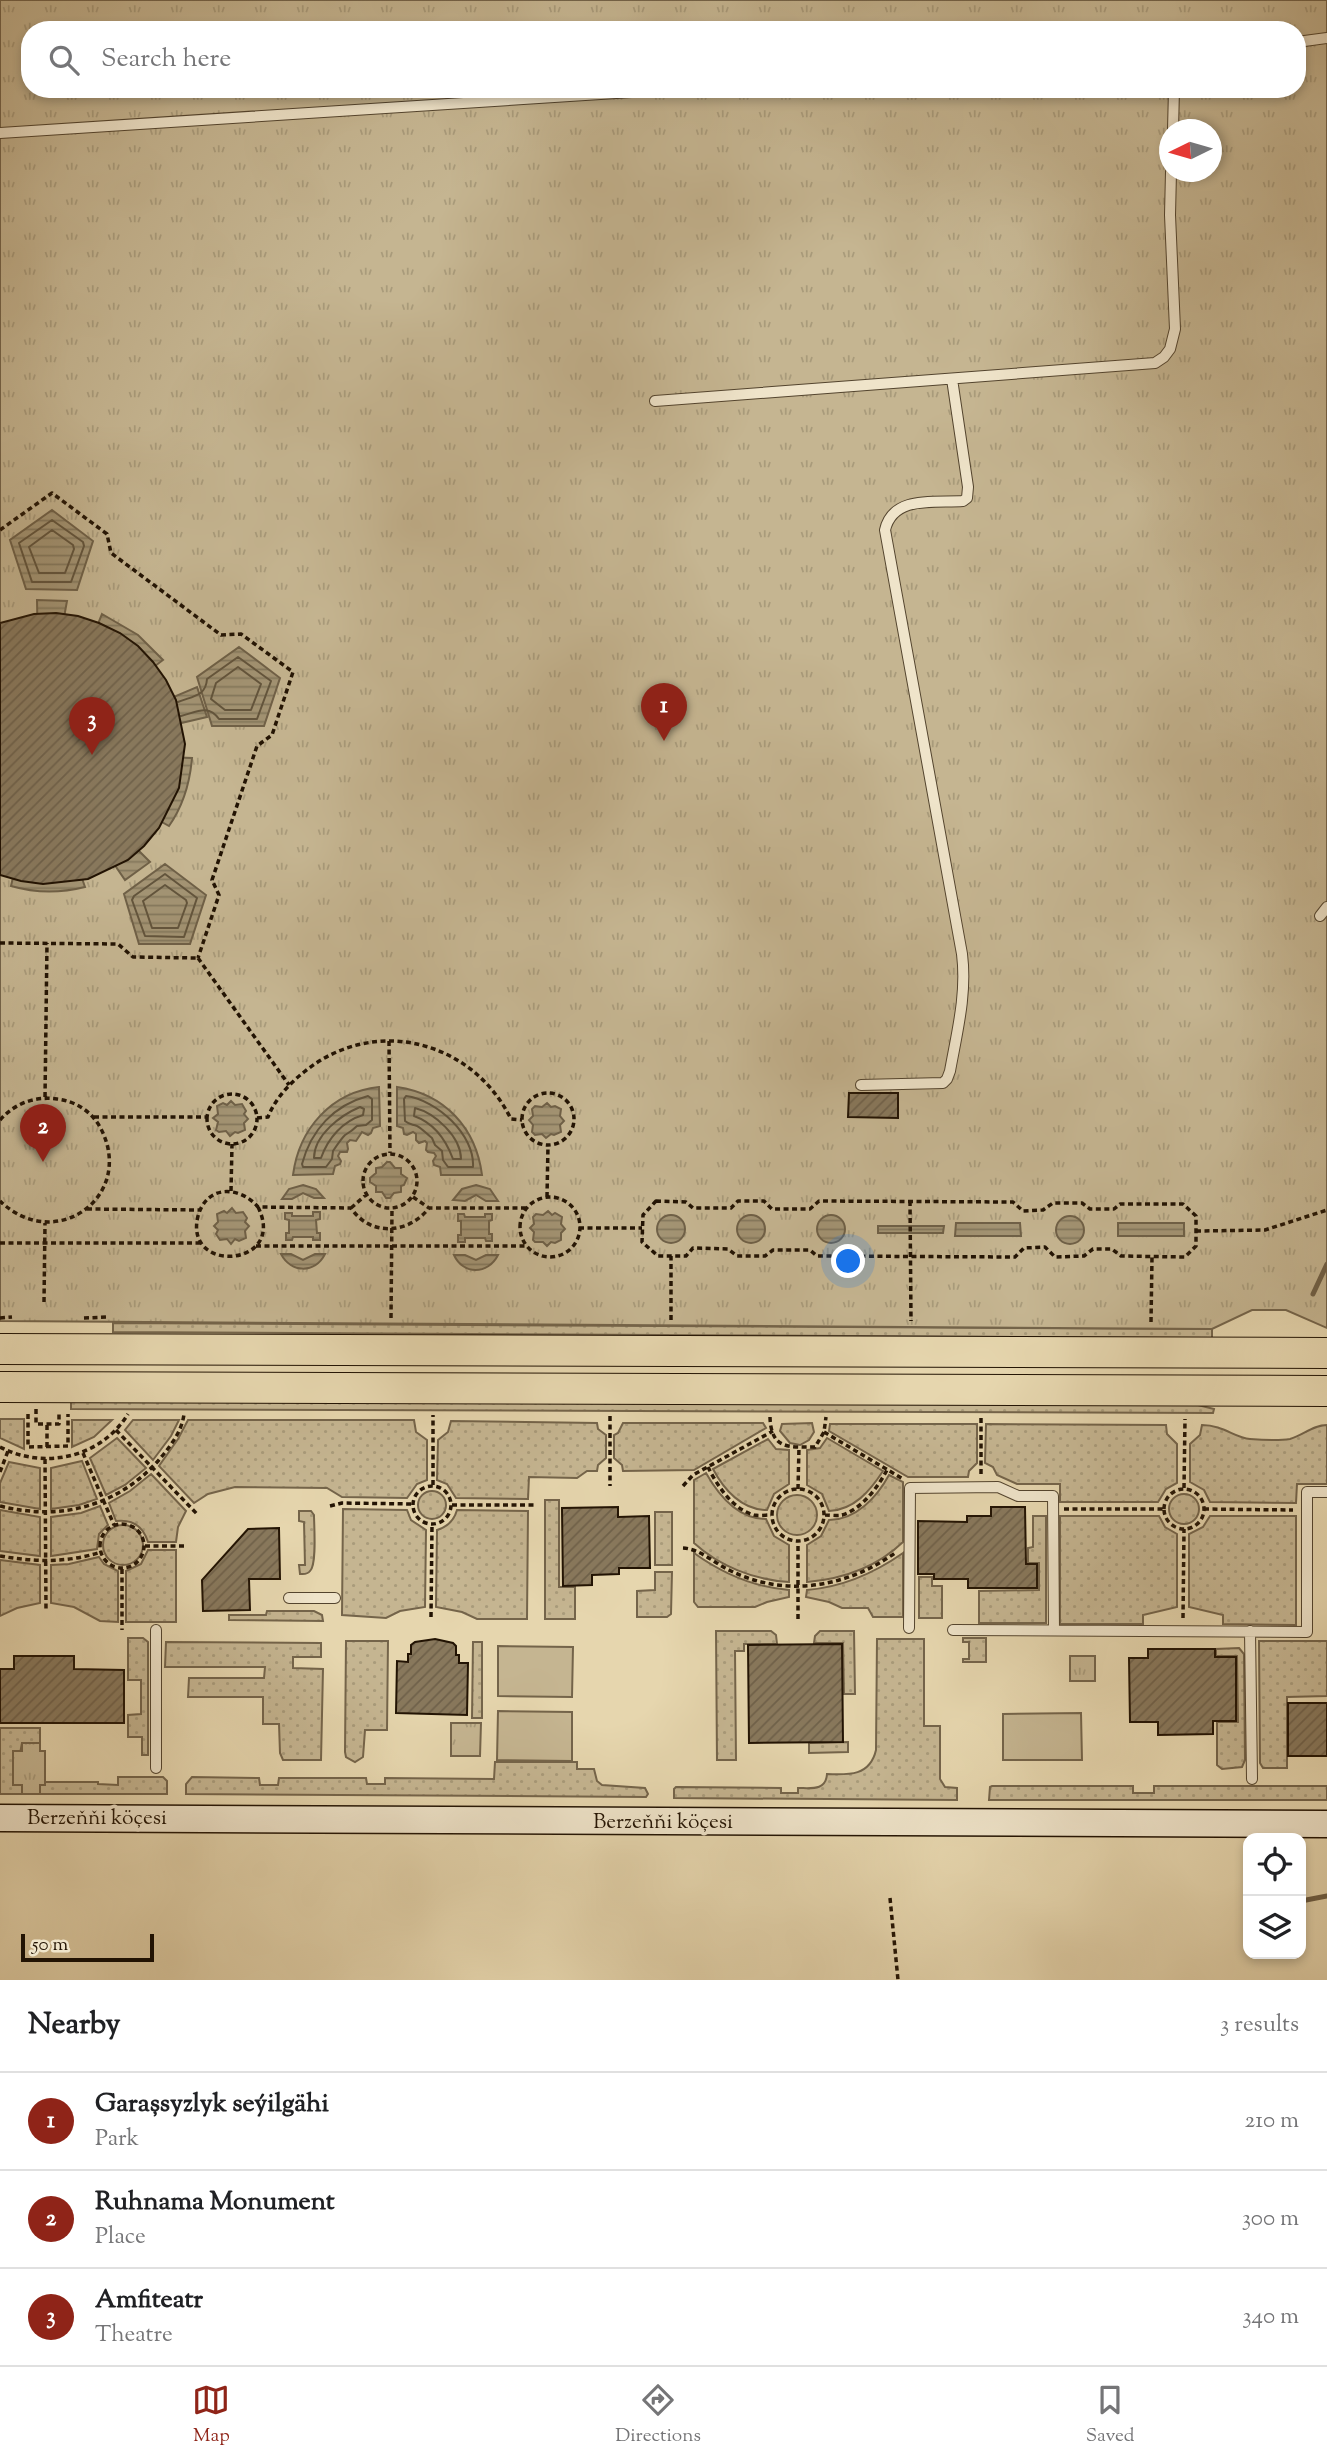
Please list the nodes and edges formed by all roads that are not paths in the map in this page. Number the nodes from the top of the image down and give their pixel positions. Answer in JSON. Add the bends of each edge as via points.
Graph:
{"nodes":[{"id":1,"x":1327,"y":38,"type":"edge"},
{"id":2,"x":1306,"y":41,"type":"edge"},
{"id":3,"x":539,"y":98,"type":"edge"},
{"id":4,"x":1174,"y":98,"type":"edge"},
{"id":5,"x":1173,"y":119,"type":"edge"},
{"id":6,"x":0,"y":133,"type":"edge"},
{"id":7,"x":1171,"y":182,"type":"edge"},
{"id":8,"x":952,"y":379,"type":"junction"},
{"id":9,"x":655,"y":401,"type":"dead end"},
{"id":10,"x":861,"y":1085,"type":"dead end"},
{"id":11,"x":0,"y":1349,"type":"edge"},
{"id":12,"x":1327,"y":1353,"type":"edge"},
{"id":13,"x":0,"y":1387,"type":"edge"},
{"id":14,"x":1327,"y":1391,"type":"edge"},
{"id":15,"x":1327,"y":1492,"type":"edge"},
{"id":16,"x":289,"y":1598,"type":"dead end"},
{"id":17,"x":335,"y":1598,"type":"dead end"},
{"id":18,"x":909,"y":1628,"type":"dead end"},
{"id":19,"x":156,"y":1630,"type":"dead end"},
{"id":20,"x":953,"y":1630,"type":"dead end"},
{"id":21,"x":1054,"y":1630,"type":"junction"},
{"id":22,"x":1250,"y":1632,"type":"junction"},
{"id":23,"x":156,"y":1768,"type":"dead end"},
{"id":24,"x":1252,"y":1779,"type":"dead end"},
{"id":25,"x":0,"y":1818,"type":"edge"},
{"id":26,"x":1327,"y":1825,"type":"edge"}],
"edges":[{"from":1,"to":2,"type":"lane"},
{"from":3,"to":6,"type":"lane"},
{"from":4,"to":5,"type":"lane"},
{"from":7,"to":8,"type":"lane","via":[[1175,329],[1164,357],[1145,365]]},
{"from":8,"to":9,"type":"lane"},
{"from":8,"to":10,"type":"lane","via":[[967,498],[902,506],[892,512],[885,530],[962,954],[963,996],[950,1071],[943,1083]]},
{"from":11,"to":12,"type":"main road"},
{"from":13,"to":14,"type":"main road"},
{"from":15,"to":22,"type":"lane","via":[[1307,1492],[1307,1632]]},
{"from":16,"to":17,"type":"lane"},
{"from":18,"to":21,"type":"lane","via":[[910,1488],[998,1487],[1018,1496],[1053,1496]]},
{"from":19,"to":23,"type":"lane"},
{"from":20,"to":21,"type":"lane"},
{"from":21,"to":22,"type":"lane"},
{"from":22,"to":24,"type":"lane"},
{"from":25,"to":26,"type":"street","name":"Berzeňňi köçesi"}]}
